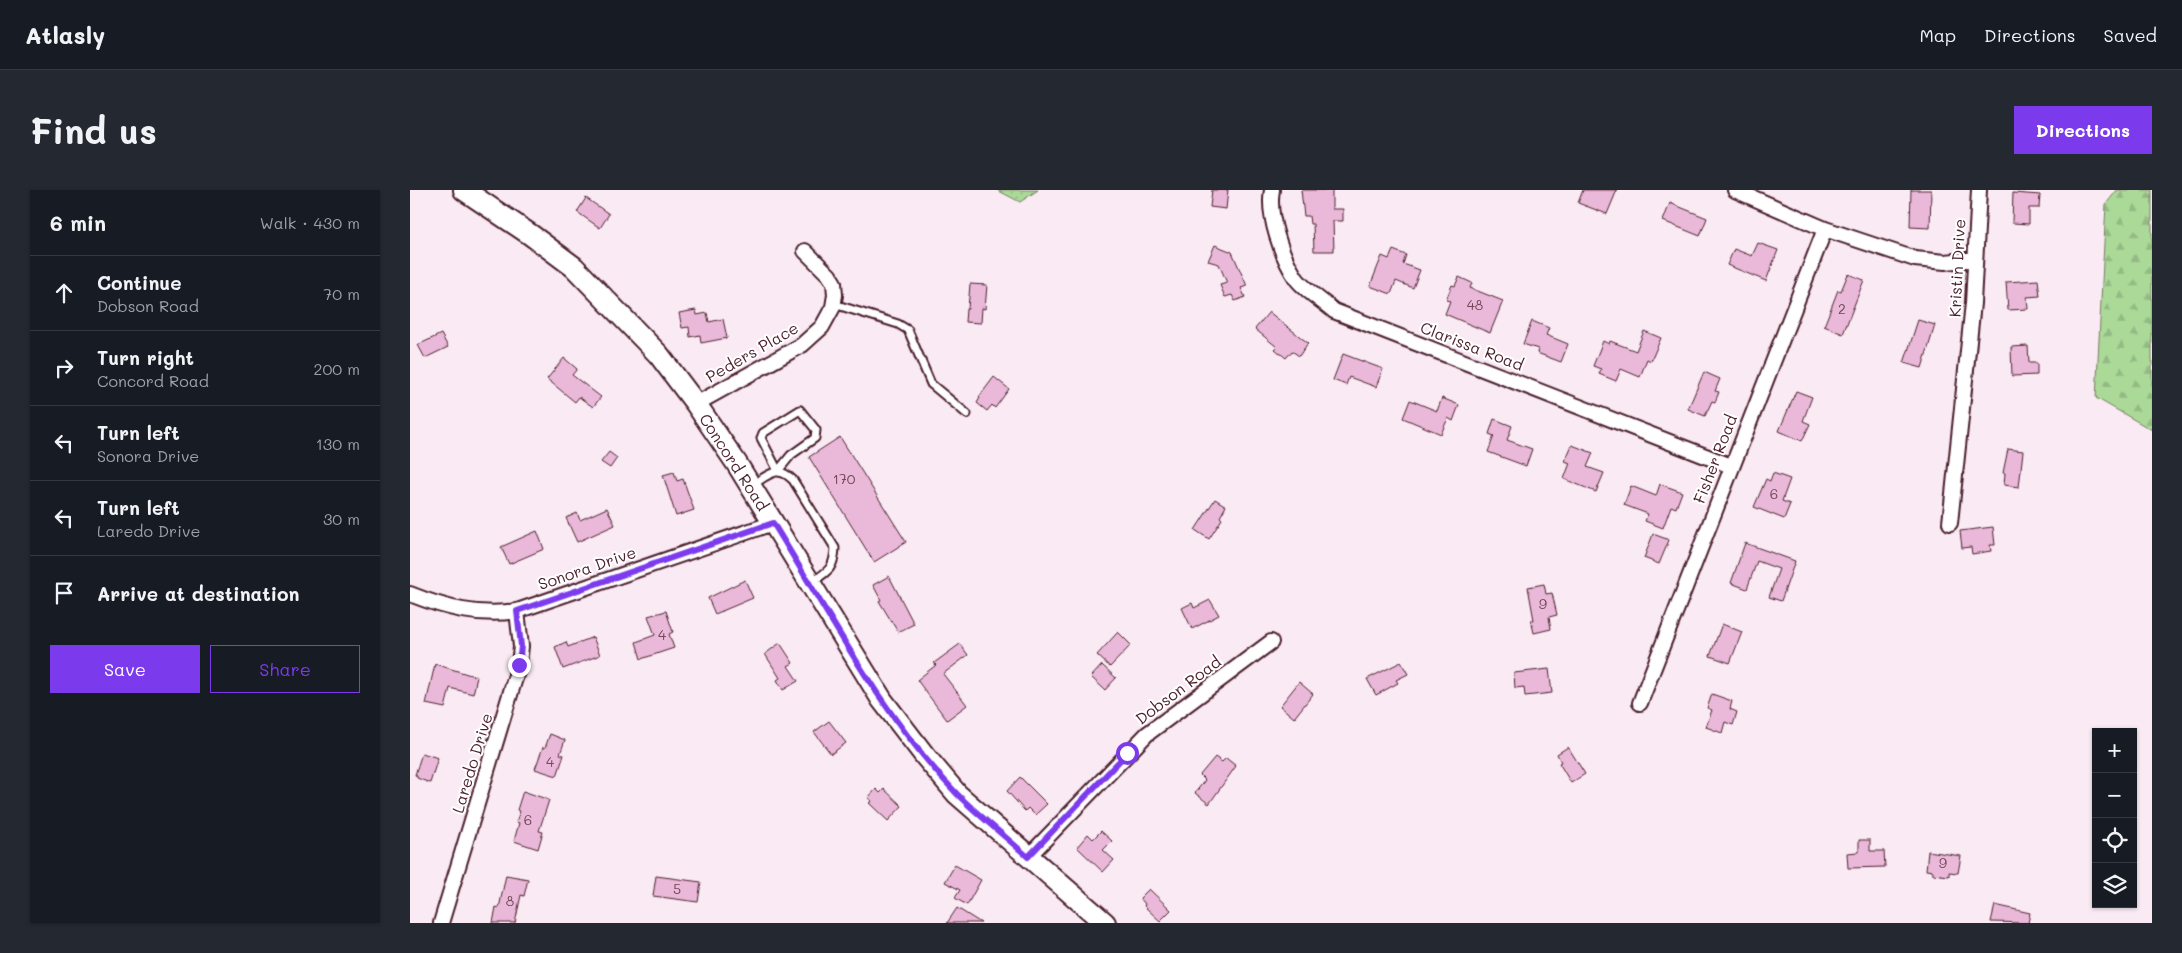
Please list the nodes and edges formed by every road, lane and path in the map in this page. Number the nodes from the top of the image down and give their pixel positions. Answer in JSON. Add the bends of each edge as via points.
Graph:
{"nodes":[{"id":1,"x":464,"y":190,"type":"edge"},
{"id":2,"x":1272,"y":190,"type":"edge"},
{"id":3,"x":1735,"y":190,"type":"edge"},
{"id":4,"x":1979,"y":190,"type":"edge"},
{"id":5,"x":1825,"y":229,"type":"junction"},
{"id":6,"x":805,"y":251,"type":"dead end"},
{"id":7,"x":1975,"y":258,"type":"junction"},
{"id":8,"x":834,"y":304,"type":"junction"},
{"id":9,"x":696,"y":404,"type":"junction"},
{"id":10,"x":966,"y":414,"type":"dead end"},
{"id":11,"x":1731,"y":466,"type":"junction"},
{"id":12,"x":778,"y":471,"type":"junction"},
{"id":13,"x":750,"y":486,"type":"junction"},
{"id":14,"x":773,"y":523,"type":"junction"},
{"id":15,"x":1950,"y":523,"type":"dead end"},
{"id":16,"x":810,"y":583,"type":"junction"},
{"id":17,"x":410,"y":594,"type":"edge"},
{"id":18,"x":517,"y":611,"type":"junction"},
{"id":19,"x":1271,"y":642,"type":"dead end"},
{"id":20,"x":1640,"y":703,"type":"dead end"},
{"id":21,"x":1028,"y":857,"type":"junction"},
{"id":22,"x":441,"y":923,"type":"edge"},
{"id":23,"x":1105,"y":923,"type":"edge"}],
"edges":[{"from":1,"to":9,"type":"main road","name":"Concord Road","via":[[574,267],[659,355]]},
{"from":2,"to":11,"type":"street","name":"Clarissa Road","via":[[1274,228],[1296,279],[1334,311]]},
{"from":3,"to":5,"type":"street"},
{"from":4,"to":7,"type":"street","name":"Kristin Drive"},
{"from":5,"to":7,"type":"street","via":[[1915,259],[1945,262]]},
{"from":5,"to":11,"type":"street","name":"Fisher Road"},
{"from":6,"to":8,"type":"street","via":[[834,283]]},
{"from":7,"to":15,"type":"street","name":"Kristin Drive"},
{"from":8,"to":9,"type":"street","name":"Peders Place","via":[[822,327],[802,345]]},
{"from":8,"to":10,"type":"lane","via":[[908,330],[931,384]]},
{"from":9,"to":13,"type":"main road","name":"Concord Road"},
{"from":11,"to":20,"type":"street","name":"Fisher Road"},
{"from":12,"to":12,"type":"lane","via":[[791,455],[815,438],[816,430],[800,410],[763,434]]},
{"from":12,"to":13,"type":"lane"},
{"from":12,"to":16,"type":"lane","via":[[793,480],[835,548],[835,560],[829,570]]},
{"from":13,"to":14,"type":"main road","name":"Concord Road"},
{"from":14,"to":16,"type":"main road","name":"Concord Road"},
{"from":14,"to":18,"type":"street","name":"Sonora Drive"},
{"from":16,"to":21,"type":"main road","name":"Concord Road","via":[[882,700],[925,756],[957,794]]},
{"from":17,"to":18,"type":"street","name":"Sonora Drive","via":[[475,613]]},
{"from":18,"to":22,"type":"street","name":"Laredo Drive","via":[[521,646],[517,674]]},
{"from":19,"to":21,"type":"street","name":"Dobson Road","via":[[1147,734]]},
{"from":21,"to":23,"type":"main road","name":"Concord Road"}]}
